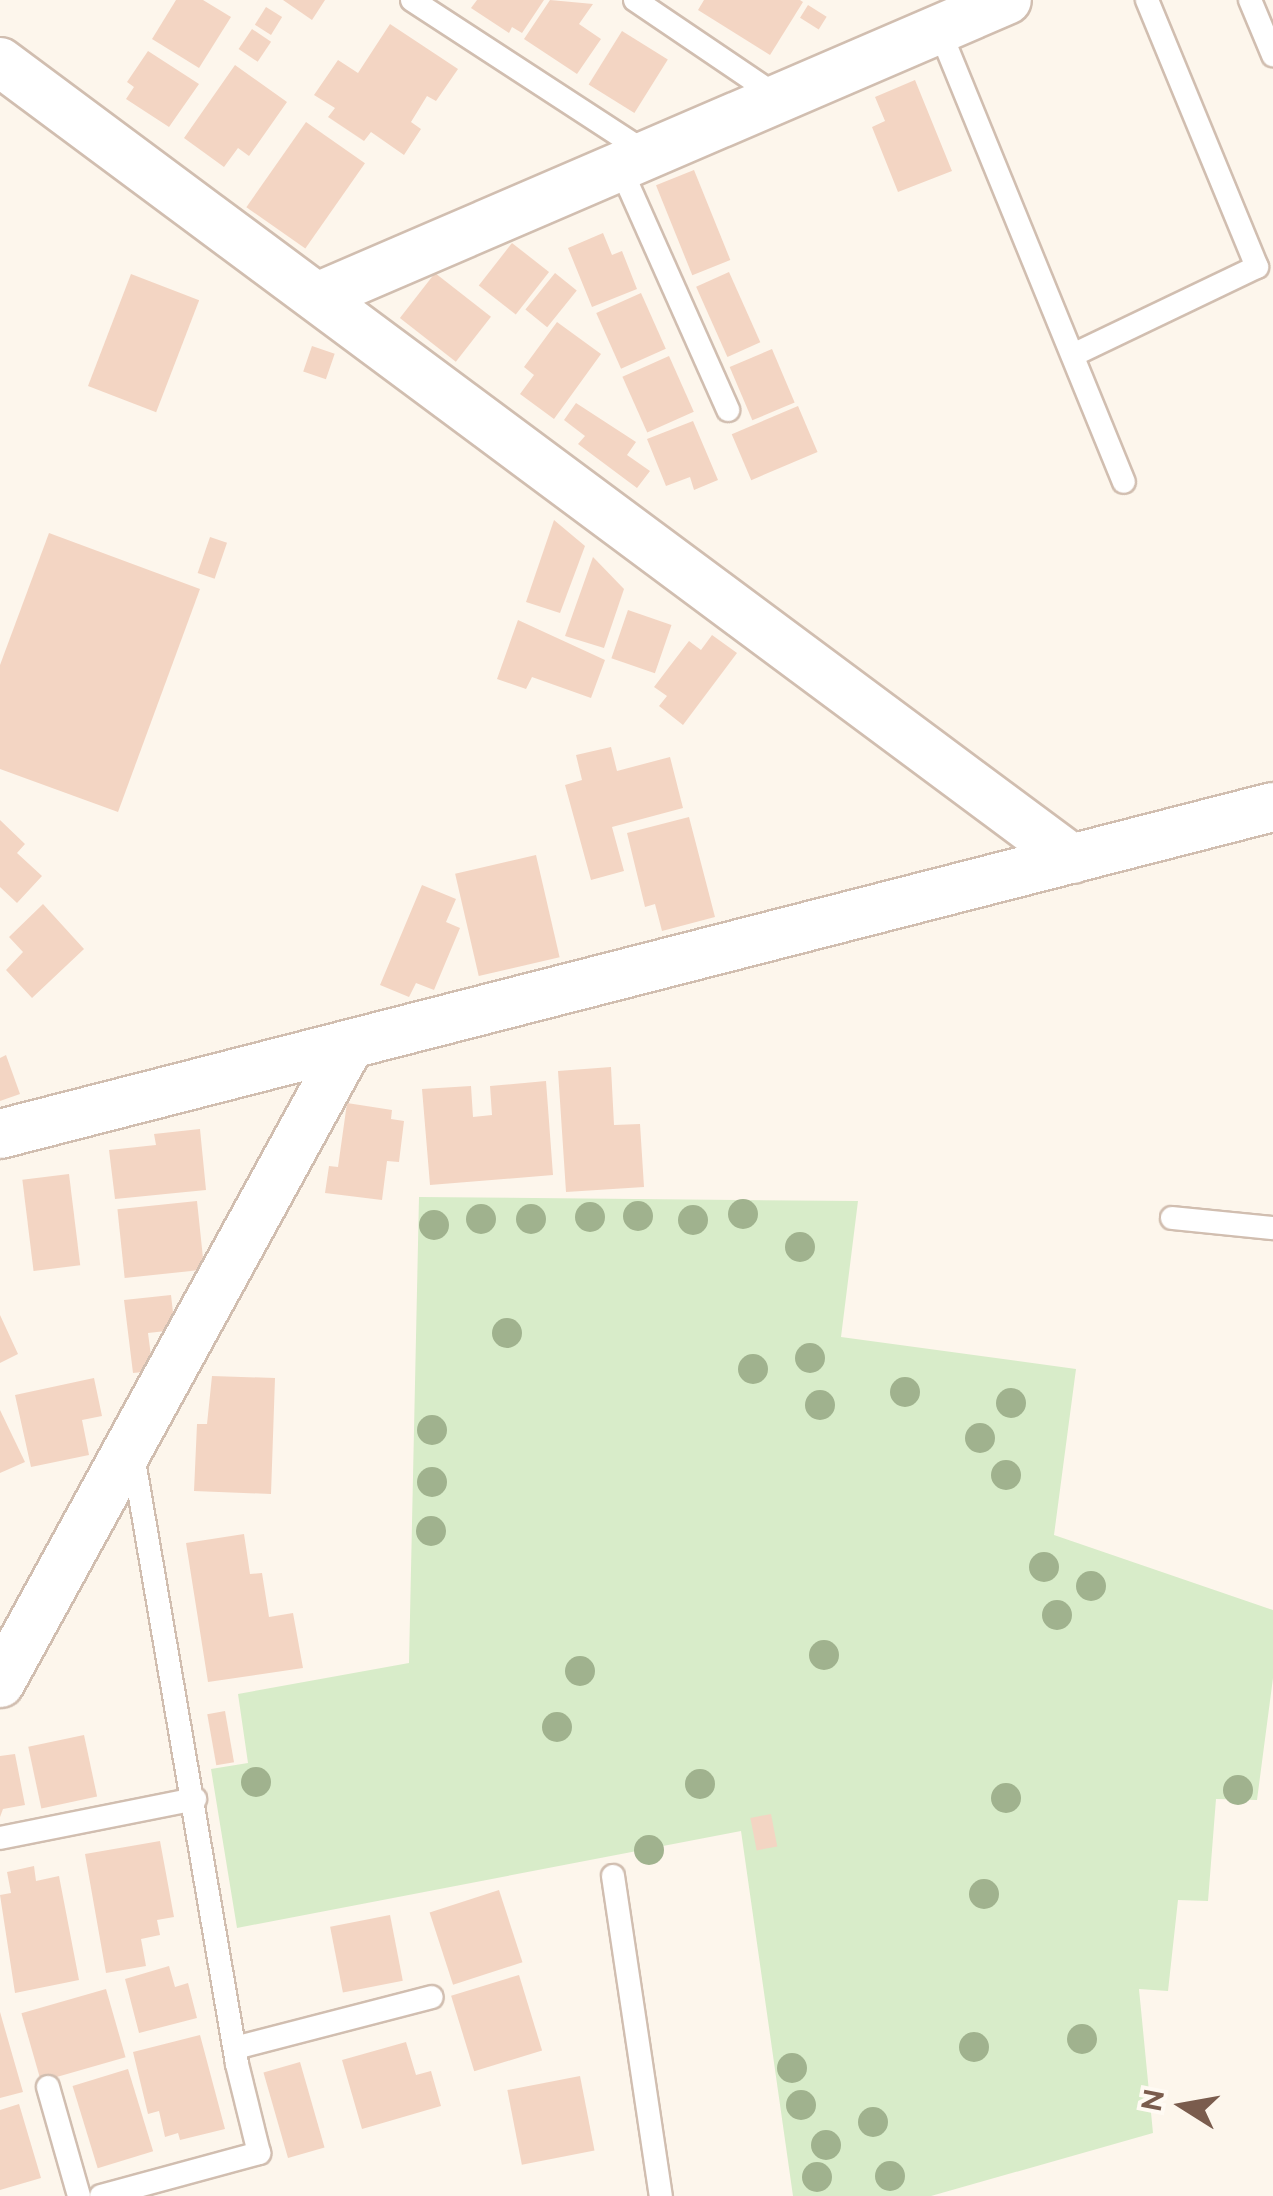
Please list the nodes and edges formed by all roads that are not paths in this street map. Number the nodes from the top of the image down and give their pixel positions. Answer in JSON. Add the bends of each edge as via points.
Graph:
{"nodes":[{"id":1,"x":412,"y":0,"type":"edge"},
{"id":2,"x":635,"y":0,"type":"edge"},
{"id":3,"x":1007,"y":0,"type":"edge"},
{"id":4,"x":1147,"y":0,"type":"edge"},
{"id":5,"x":1250,"y":0,"type":"edge"},
{"id":6,"x":938,"y":29,"type":"junction"},
{"id":7,"x":1273,"y":55,"type":"edge"},
{"id":8,"x":0,"y":62,"type":"edge"},
{"id":9,"x":780,"y":98,"type":"junction"},
{"id":10,"x":634,"y":160,"type":"junction"},
{"id":11,"x":317,"y":298,"type":"junction"},
{"id":12,"x":1073,"y":355,"type":"junction"},
{"id":13,"x":728,"y":410,"type":"dead end"},
{"id":14,"x":1124,"y":482,"type":"dead end"},
{"id":15,"x":1273,"y":807,"type":"edge"},
{"id":16,"x":1072,"y":859,"type":"junction"},
{"id":17,"x":349,"y":1046,"type":"junction"},
{"id":18,"x":0,"y":1134,"type":"edge"},
{"id":19,"x":1172,"y":1218,"type":"dead end"},
{"id":20,"x":1273,"y":1228,"type":"edge"},
{"id":21,"x":132,"y":1452,"type":"junction"},
{"id":22,"x":0,"y":1683,"type":"edge"},
{"id":23,"x":194,"y":1799,"type":"junction"},
{"id":24,"x":0,"y":1838,"type":"edge"},
{"id":25,"x":613,"y":1876,"type":"dead end"},
{"id":26,"x":432,"y":1997,"type":"dead end"},
{"id":27,"x":236,"y":2048,"type":"junction"},
{"id":28,"x":48,"y":2087,"type":"dead end"},
{"id":29,"x":79,"y":2196,"type":"edge"},
{"id":30,"x":101,"y":2196,"type":"edge"},
{"id":31,"x":661,"y":2196,"type":"edge"}],
"edges":[{"from":1,"to":10,"type":"lane"},
{"from":2,"to":9,"type":"lane"},
{"from":3,"to":6,"type":"street"},
{"from":4,"to":12,"type":"lane","via":[[1258,267]]},
{"from":5,"to":7,"type":"lane"},
{"from":6,"to":9,"type":"street"},
{"from":6,"to":12,"type":"lane"},
{"from":8,"to":11,"type":"street"},
{"from":9,"to":10,"type":"street"},
{"from":10,"to":11,"type":"street"},
{"from":10,"to":13,"type":"lane"},
{"from":11,"to":16,"type":"street"},
{"from":12,"to":14,"type":"lane"},
{"from":15,"to":16,"type":"street"},
{"from":16,"to":17,"type":"street"},
{"from":17,"to":18,"type":"street"},
{"from":17,"to":21,"type":"street"},
{"from":19,"to":20,"type":"lane"},
{"from":21,"to":22,"type":"street"},
{"from":21,"to":23,"type":"lane"},
{"from":23,"to":24,"type":"lane"},
{"from":23,"to":27,"type":"lane"},
{"from":25,"to":31,"type":"lane"},
{"from":26,"to":27,"type":"lane"},
{"from":27,"to":30,"type":"lane","via":[[259,2153]]},
{"from":28,"to":29,"type":"lane"}]}
